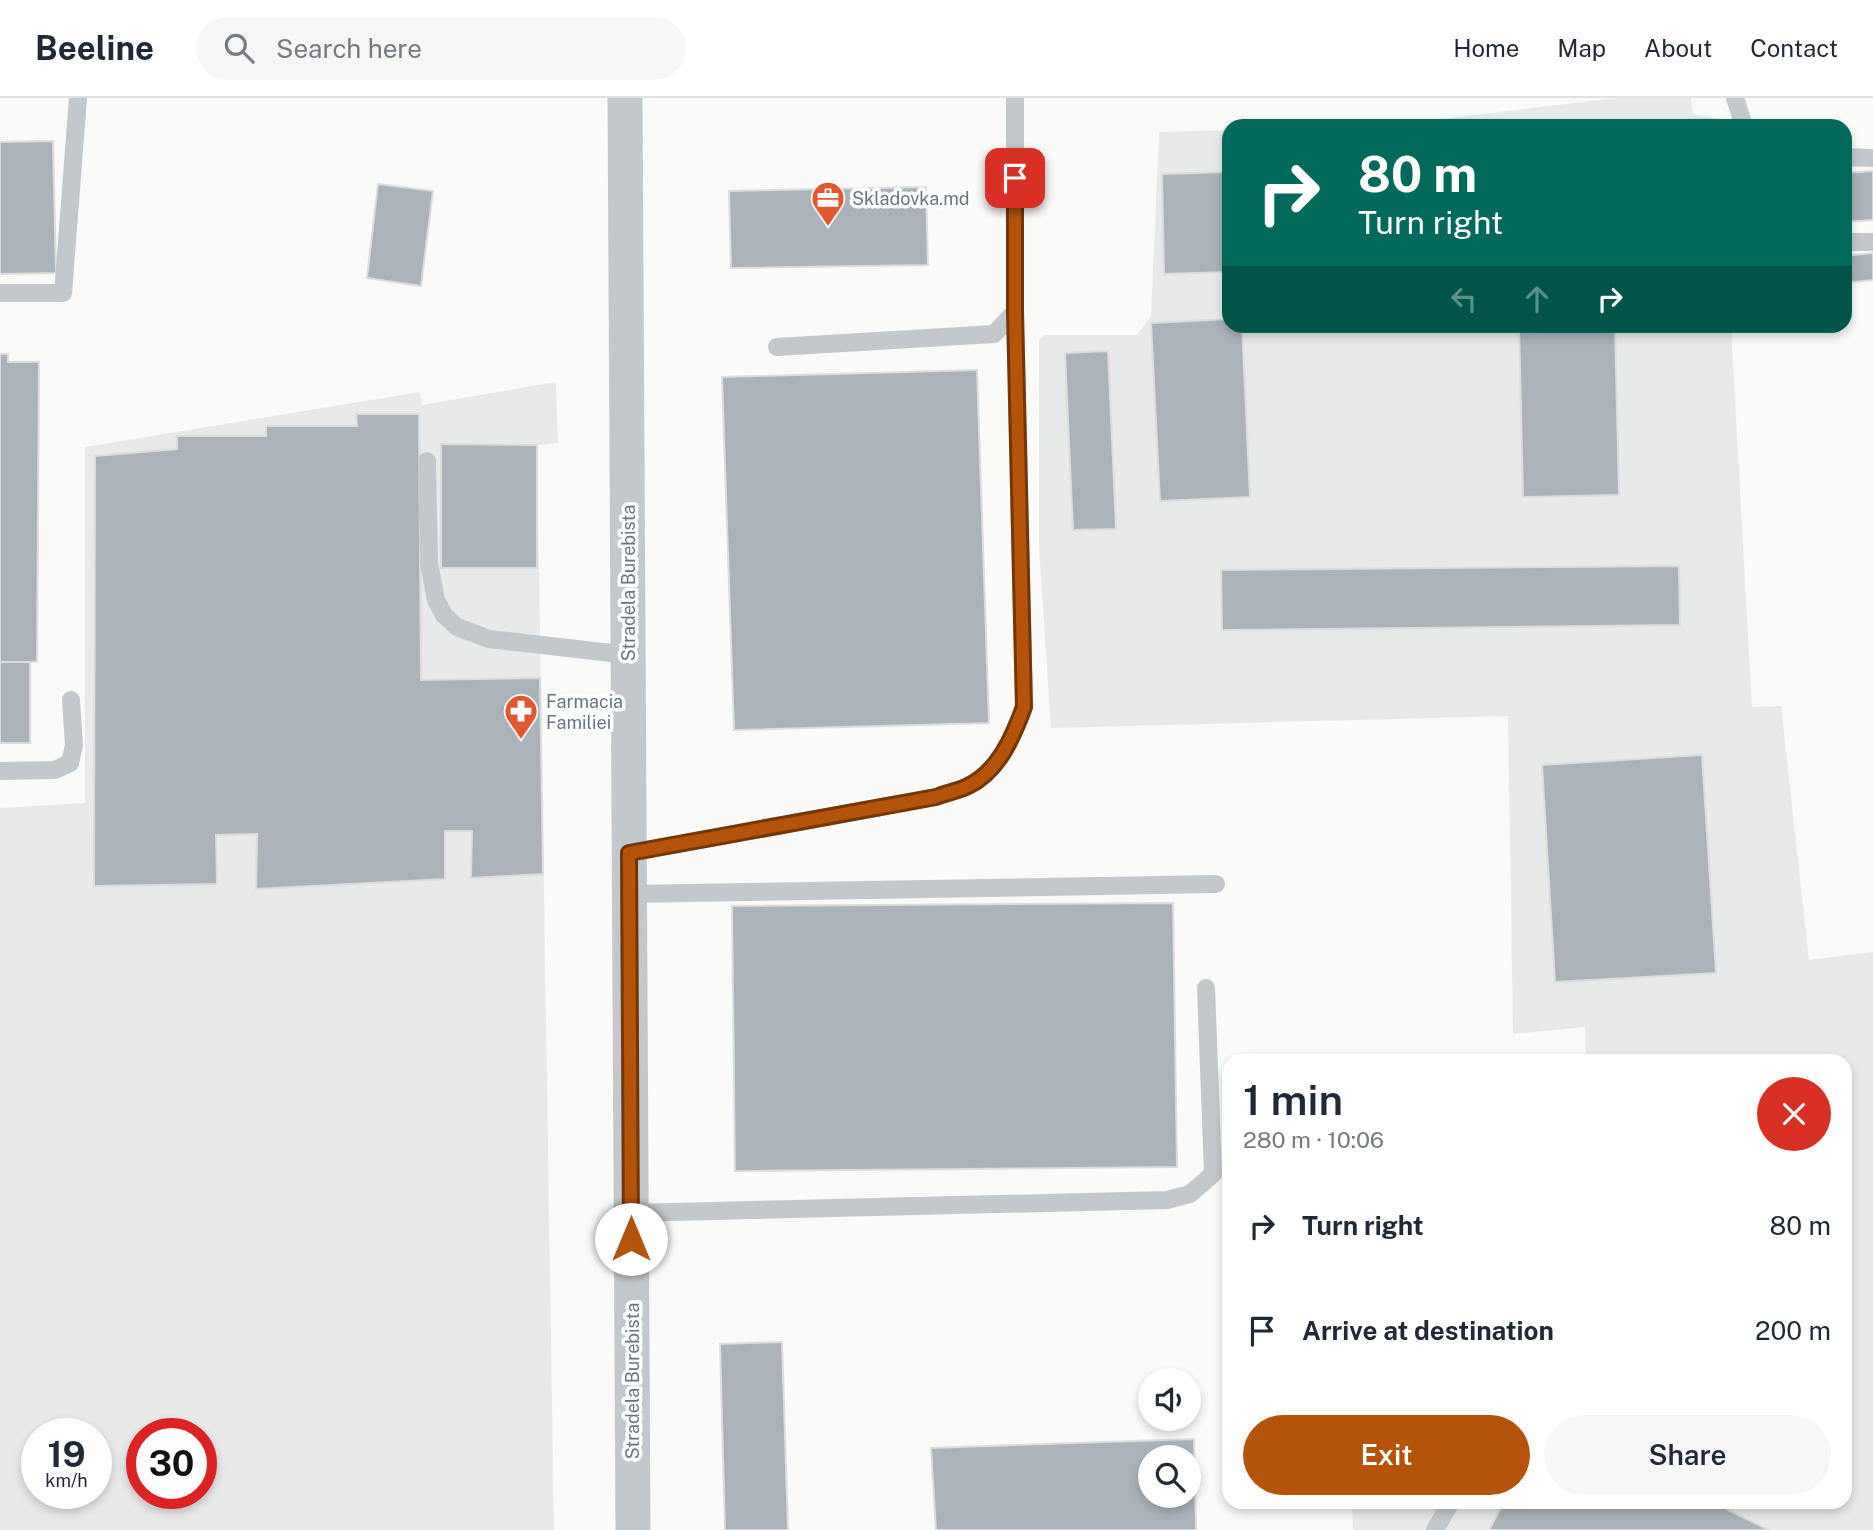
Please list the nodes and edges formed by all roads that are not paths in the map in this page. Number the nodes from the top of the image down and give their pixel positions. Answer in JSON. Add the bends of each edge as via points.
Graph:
{"nodes":[{"id":1,"x":78,"y":98,"type":"edge"},
{"id":2,"x":625,"y":98,"type":"edge"},
{"id":3,"x":1015,"y":98,"type":"edge"},
{"id":4,"x":1735,"y":98,"type":"edge"},
{"id":5,"x":1742,"y":119,"type":"edge"},
{"id":6,"x":1852,"y":157,"type":"edge"},
{"id":7,"x":1873,"y":158,"type":"edge"},
{"id":8,"x":1852,"y":242,"type":"edge"},
{"id":9,"x":1873,"y":242,"type":"edge"},
{"id":10,"x":0,"y":293,"type":"edge"},
{"id":11,"x":1015,"y":312,"type":"junction"},
{"id":12,"x":777,"y":347,"type":"dead end"},
{"id":13,"x":427,"y":461,"type":"dead end"},
{"id":14,"x":629,"y":655,"type":"junction"},
{"id":15,"x":71,"y":700,"type":"dead end"},
{"id":16,"x":0,"y":771,"type":"edge"},
{"id":17,"x":629,"y":853,"type":"junction"},
{"id":18,"x":1216,"y":884,"type":"dead end"},
{"id":19,"x":630,"y":894,"type":"junction"},
{"id":20,"x":1206,"y":988,"type":"dead end"},
{"id":21,"x":631,"y":1213,"type":"junction"},
{"id":22,"x":1447,"y":1509,"type":"edge"},
{"id":23,"x":633,"y":1530,"type":"edge"},
{"id":24,"x":1435,"y":1530,"type":"edge"}],
"edges":[{"from":1,"to":10,"type":"lane","via":[[63,293]]},
{"from":2,"to":14,"type":"street","name":"Stradela Burebista"},
{"from":3,"to":11,"type":"lane"},
{"from":4,"to":5,"type":"lane"},
{"from":6,"to":7,"type":"lane"},
{"from":8,"to":9,"type":"lane"},
{"from":11,"to":12,"type":"lane","via":[[994,334]]},
{"from":11,"to":17,"type":"lane","via":[[1024,707],[1013,738],[994,766],[969,786],[936,797]]},
{"from":13,"to":14,"type":"lane","via":[[429,563],[436,600],[444,615],[457,627],[489,639]]},
{"from":14,"to":17,"type":"street","name":"Stradela Burebista"},
{"from":15,"to":16,"type":"lane","via":[[74,745],[70,763],[55,770]]},
{"from":17,"to":19,"type":"street","name":"Stradela Burebista"},
{"from":18,"to":19,"type":"lane"},
{"from":19,"to":21,"type":"street","name":"Stradela Burebista"},
{"from":20,"to":21,"type":"lane","via":[[1213,1174],[1190,1194],[1167,1200]]},
{"from":21,"to":23,"type":"street","name":"Stradela Burebista"},
{"from":22,"to":24,"type":"lane"}]}
